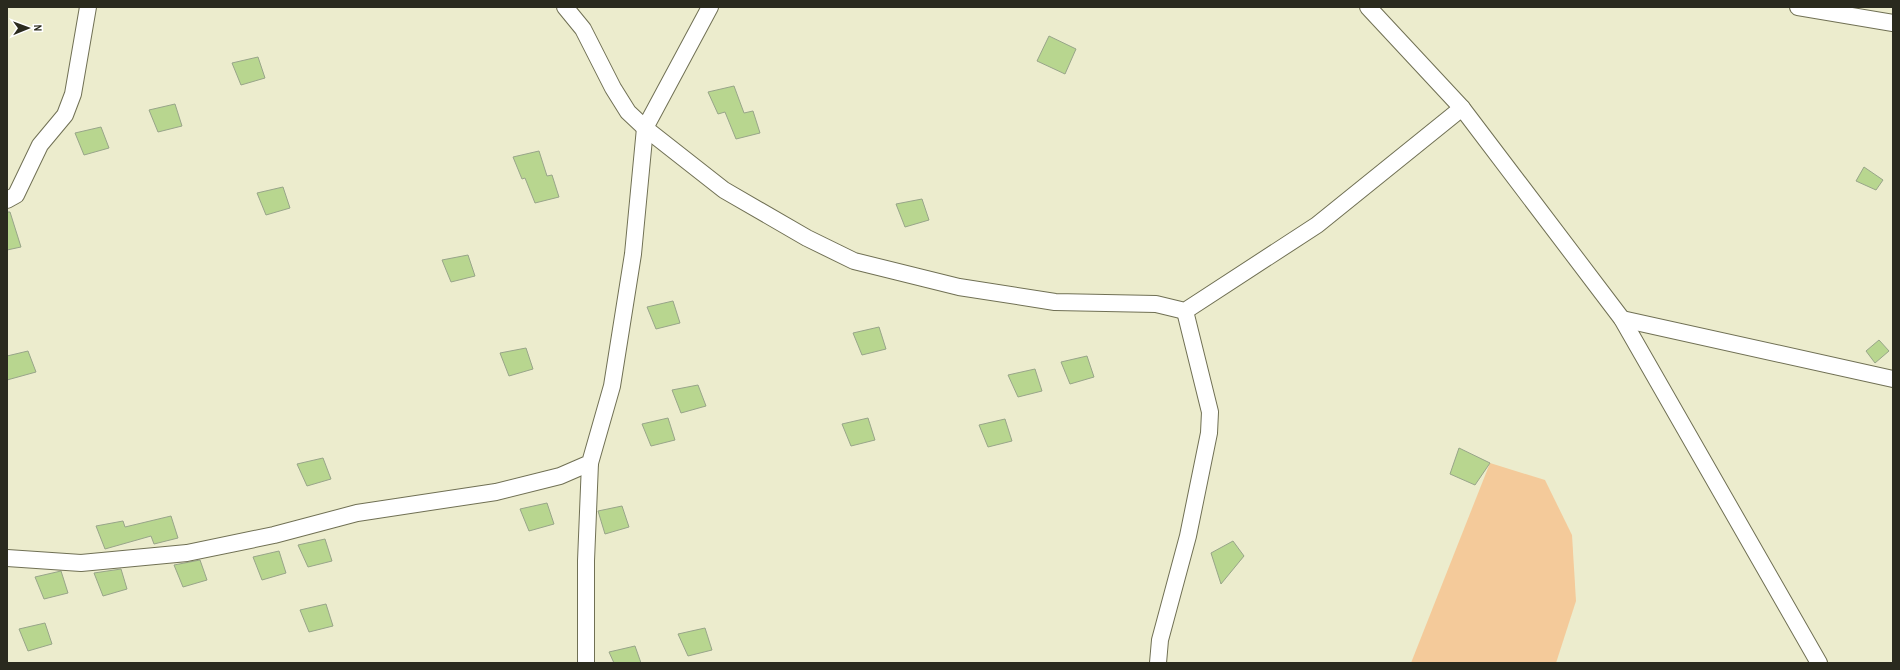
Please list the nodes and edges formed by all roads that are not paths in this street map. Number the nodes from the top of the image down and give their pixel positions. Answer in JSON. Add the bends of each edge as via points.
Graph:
{"nodes":[{"id":1,"x":88,"y":7,"type":"edge"},
{"id":2,"x":566,"y":7,"type":"edge"},
{"id":3,"x":710,"y":7,"type":"edge"},
{"id":4,"x":1368,"y":7,"type":"edge"},
{"id":5,"x":1798,"y":7,"type":"edge"},
{"id":6,"x":1893,"y":23,"type":"edge"},
{"id":7,"x":1462,"y":108,"type":"junction"},
{"id":8,"x":645,"y":128,"type":"junction"},
{"id":9,"x":7,"y":200,"type":"edge"},
{"id":10,"x":1185,"y":312,"type":"junction"},
{"id":11,"x":1622,"y":319,"type":"junction"},
{"id":12,"x":1893,"y":379,"type":"edge"},
{"id":13,"x":590,"y":463,"type":"junction"},
{"id":14,"x":7,"y":558,"type":"edge"},
{"id":15,"x":586,"y":663,"type":"edge"},
{"id":16,"x":1158,"y":663,"type":"edge"},
{"id":17,"x":1819,"y":663,"type":"edge"}],
"edges":[{"from":1,"to":9,"type":"street","via":[[73,94],[65,115],[40,145],[16,196]]},
{"from":2,"to":8,"type":"street","via":[[583,29],[628,112]]},
{"from":3,"to":8,"type":"street"},
{"from":4,"to":7,"type":"street"},
{"from":5,"to":6,"type":"street"},
{"from":7,"to":10,"type":"street","via":[[1317,225]]},
{"from":7,"to":11,"type":"street"},
{"from":8,"to":10,"type":"street","via":[[724,190],[807,238],[854,261],[959,287],[1048,301],[1156,304]]},
{"from":8,"to":13,"type":"street","via":[[632,254],[612,386]]},
{"from":10,"to":16,"type":"street","via":[[1210,412],[1209,433],[1188,536],[1160,640]]},
{"from":11,"to":12,"type":"street"},
{"from":11,"to":17,"type":"street"},
{"from":13,"to":14,"type":"street","via":[[560,476],[496,492],[357,513],[187,553],[81,563]]},
{"from":13,"to":15,"type":"street","via":[[586,561]]}]}
